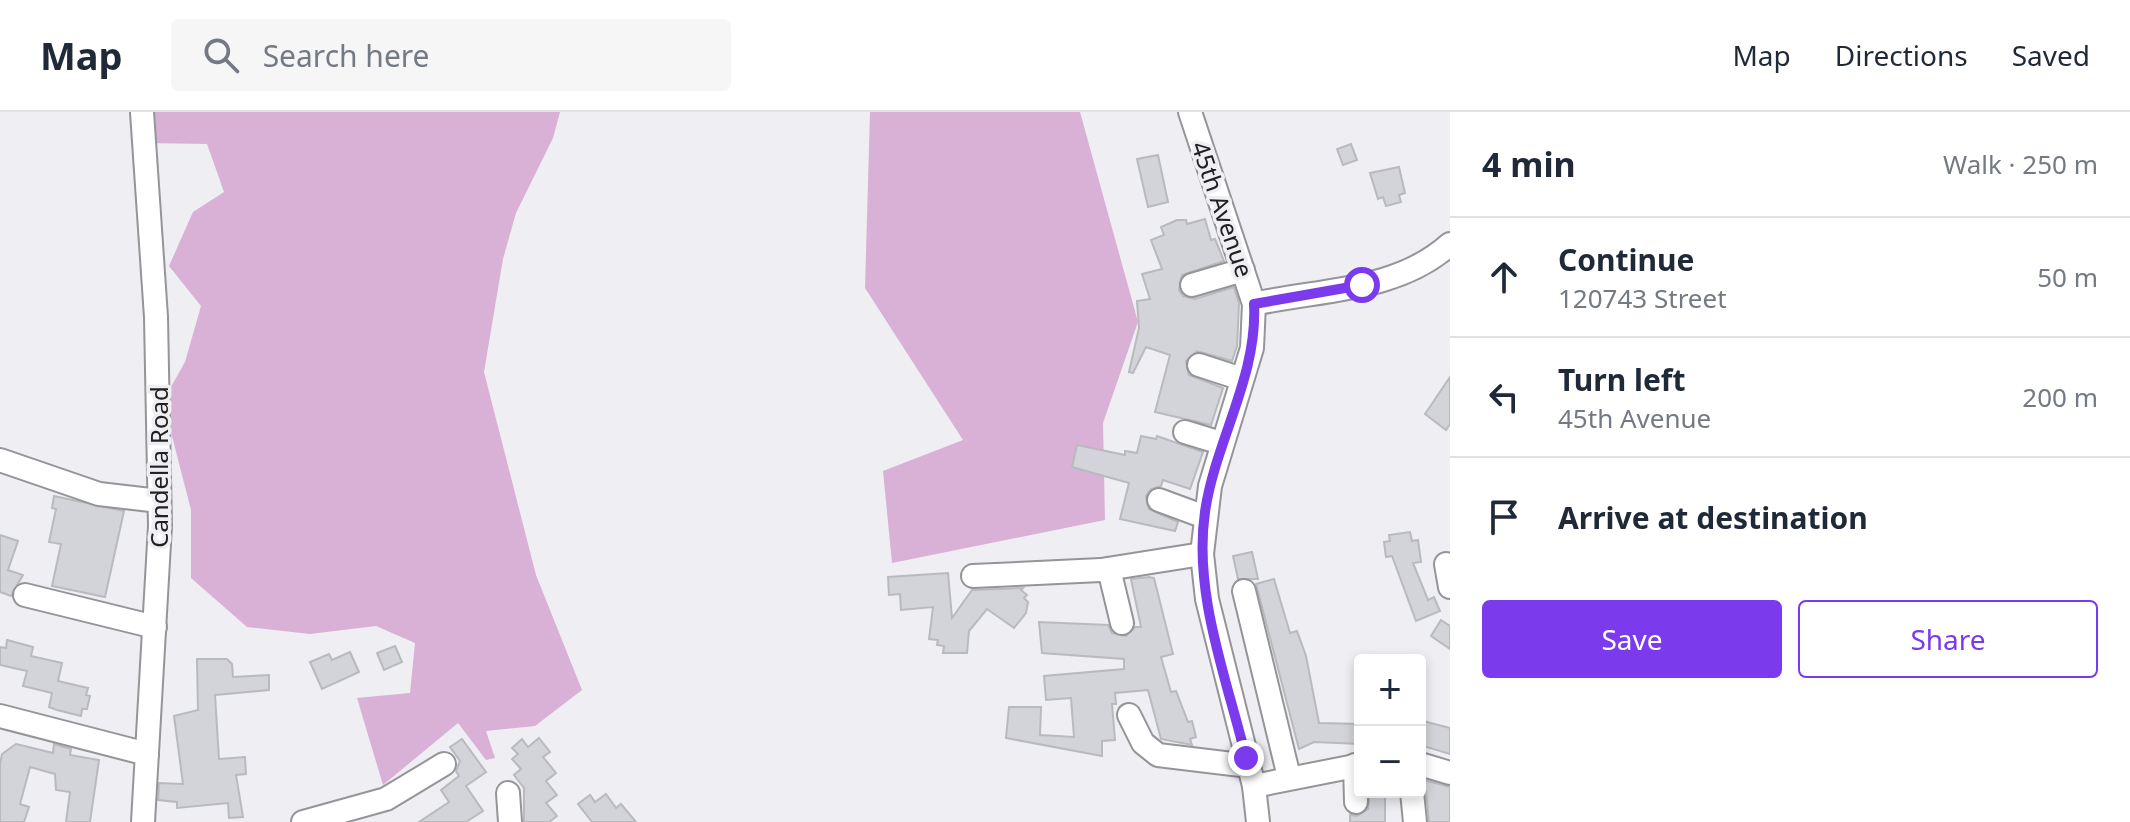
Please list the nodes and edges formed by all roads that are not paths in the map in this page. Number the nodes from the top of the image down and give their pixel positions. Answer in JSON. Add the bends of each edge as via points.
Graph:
{"nodes":[{"id":1,"x":1190,"y":112,"type":"edge"},
{"id":2,"x":142,"y":114,"type":"edge"},
{"id":3,"x":1450,"y":244,"type":"edge"},
{"id":4,"x":1243,"y":270,"type":"junction"},
{"id":5,"x":1192,"y":285,"type":"dead end"},
{"id":6,"x":1254,"y":304,"type":"junction"},
{"id":7,"x":1199,"y":365,"type":"dead end"},
{"id":8,"x":1242,"y":379,"type":"junction"},
{"id":9,"x":1185,"y":432,"type":"dead end"},
{"id":10,"x":1221,"y":443,"type":"junction"},
{"id":11,"x":0,"y":460,"type":"edge"},
{"id":12,"x":1159,"y":500,"type":"dead end"},
{"id":13,"x":159,"y":501,"type":"junction"},
{"id":14,"x":1205,"y":517,"type":"junction"},
{"id":15,"x":1202,"y":554,"type":"junction"},
{"id":16,"x":1446,"y":564,"type":"dead end"},
{"id":17,"x":1109,"y":569,"type":"junction"},
{"id":18,"x":973,"y":576,"type":"dead end"},
{"id":19,"x":1450,"y":587,"type":"edge"},
{"id":20,"x":1244,"y":591,"type":"dead end"},
{"id":21,"x":25,"y":595,"type":"dead end"},
{"id":22,"x":1122,"y":623,"type":"dead end"},
{"id":23,"x":155,"y":627,"type":"junction"},
{"id":24,"x":1129,"y":715,"type":"dead end"},
{"id":25,"x":0,"y":716,"type":"edge"},
{"id":26,"x":147,"y":754,"type":"junction"},
{"id":27,"x":444,"y":764,"type":"dead end"},
{"id":28,"x":1354,"y":766,"type":"edge"},
{"id":29,"x":1426,"y":766,"type":"edge"},
{"id":30,"x":1450,"y":773,"type":"edge"},
{"id":31,"x":1251,"y":776,"type":"junction"},
{"id":32,"x":1289,"y":777,"type":"junction"},
{"id":33,"x":508,"y":793,"type":"dead end"},
{"id":34,"x":1356,"y":798,"type":"edge"},
{"id":35,"x":1413,"y":798,"type":"edge"},
{"id":36,"x":1356,"y":802,"type":"dead end"},
{"id":37,"x":143,"y":822,"type":"edge"},
{"id":38,"x":303,"y":822,"type":"edge"},
{"id":39,"x":510,"y":822,"type":"edge"},
{"id":40,"x":1258,"y":822,"type":"edge"},
{"id":41,"x":1415,"y":822,"type":"edge"}],
"edges":[{"from":1,"to":4,"type":"street","name":"45th Avenue"},
{"from":2,"to":13,"type":"street","name":"Candella Road","via":[[156,317]]},
{"from":3,"to":6,"type":"street","via":[[1431,261],[1390,279]]},
{"from":4,"to":5,"type":"street"},
{"from":4,"to":6,"type":"street","name":"45th Avenue"},
{"from":6,"to":8,"type":"street","name":"45th Avenue","via":[[1252,348]]},
{"from":7,"to":8,"type":"street"},
{"from":8,"to":10,"type":"street","name":"45th Avenue"},
{"from":9,"to":10,"type":"street"},
{"from":10,"to":14,"type":"street","name":"45th Avenue"},
{"from":11,"to":13,"type":"street","via":[[99,494]]},
{"from":12,"to":14,"type":"street"},
{"from":13,"to":23,"type":"street","name":"Candella Road"},
{"from":14,"to":15,"type":"street","name":"45th Avenue"},
{"from":15,"to":17,"type":"street"},
{"from":15,"to":31,"type":"street","name":"45th Avenue","via":[[1207,599]]},
{"from":16,"to":19,"type":"street"},
{"from":17,"to":18,"type":"street"},
{"from":17,"to":22,"type":"street"},
{"from":20,"to":32,"type":"street"},
{"from":21,"to":23,"type":"street"},
{"from":23,"to":26,"type":"street","name":"Candella Road"},
{"from":24,"to":31,"type":"street","via":[[1143,743],[1158,755]]},
{"from":25,"to":26,"type":"street"},
{"from":26,"to":37,"type":"street","name":"Candella Road"},
{"from":27,"to":38,"type":"street","via":[[386,799]]},
{"from":28,"to":32,"type":"street"},
{"from":29,"to":30,"type":"street"},
{"from":31,"to":32,"type":"street"},
{"from":31,"to":40,"type":"street","name":"45th Avenue"},
{"from":33,"to":39,"type":"street"},
{"from":34,"to":36,"type":"street"},
{"from":35,"to":41,"type":"street"}]}
